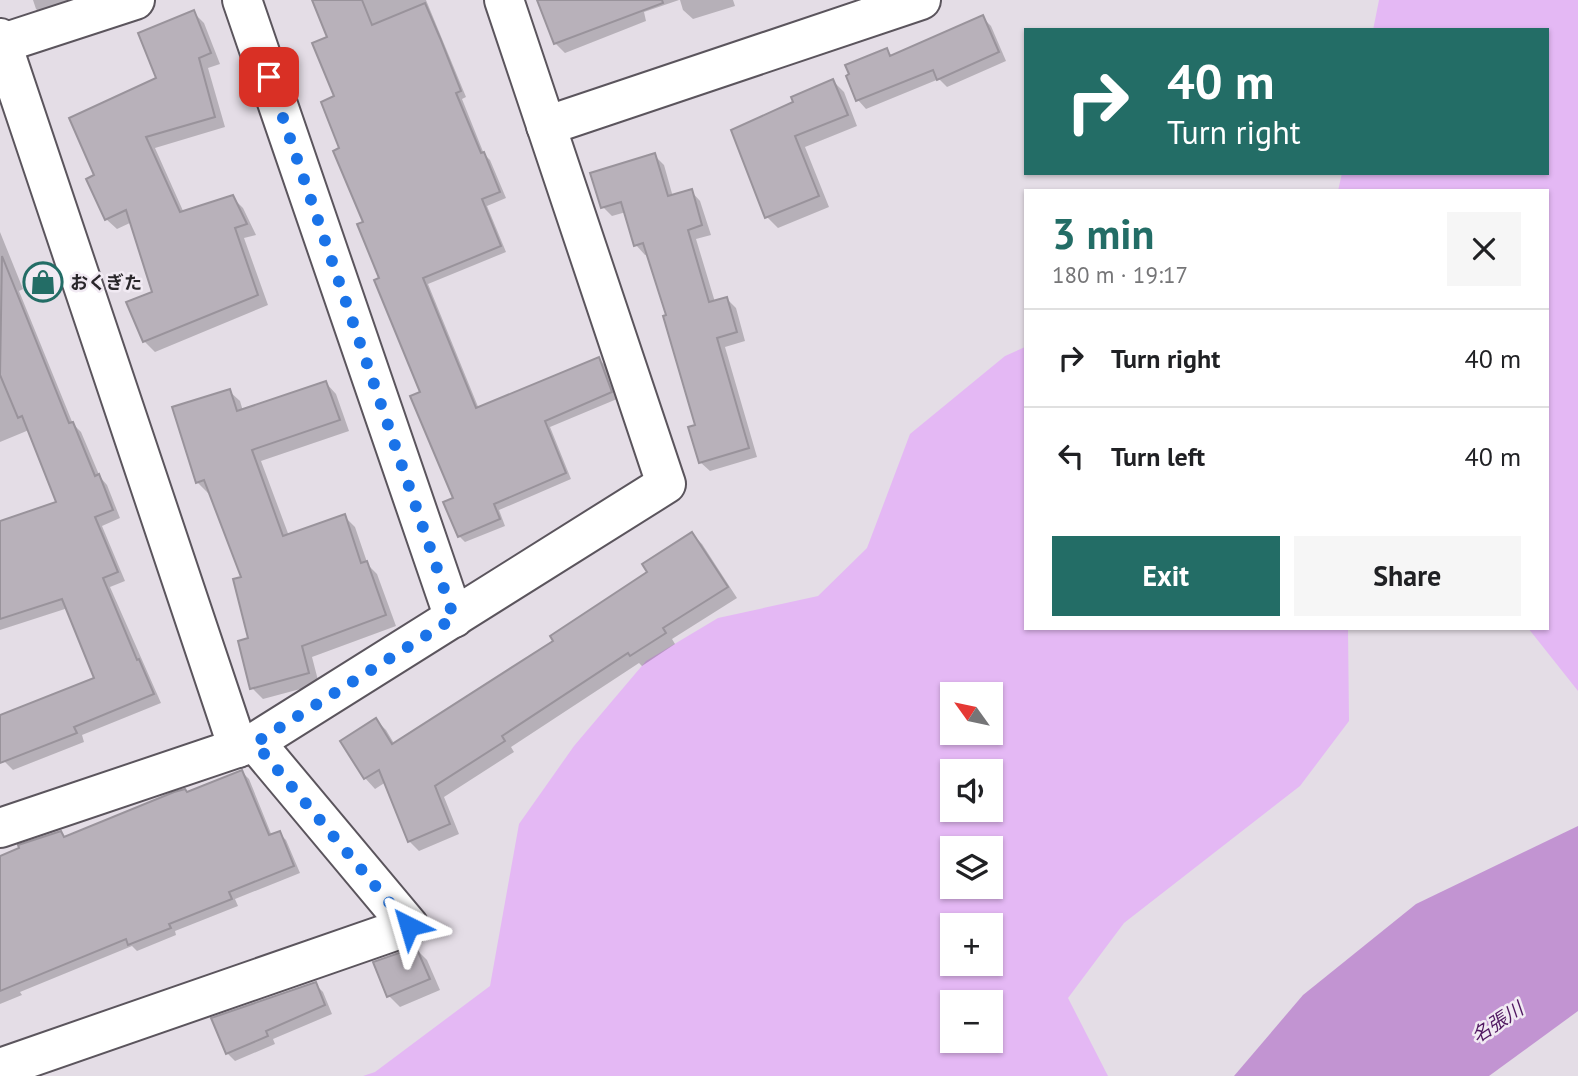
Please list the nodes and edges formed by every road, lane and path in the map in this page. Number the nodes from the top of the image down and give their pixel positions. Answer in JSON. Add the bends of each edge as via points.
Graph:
{"nodes":[{"id":1,"x":135,"y":0,"type":"edge"},
{"id":2,"x":242,"y":0,"type":"edge"},
{"id":3,"x":505,"y":0,"type":"edge"},
{"id":4,"x":920,"y":0,"type":"edge"},
{"id":5,"x":1,"y":42,"type":"edge"},
{"id":6,"x":546,"y":126,"type":"junction"},
{"id":7,"x":454,"y":618,"type":"junction"},
{"id":8,"x":246,"y":745,"type":"junction"},
{"id":9,"x":0,"y":828,"type":"edge"},
{"id":10,"x":0,"y":1068,"type":"edge"}],
"edges":[{"from":1,"to":5,"type":"street"},
{"from":2,"to":7,"type":"street"},
{"from":3,"to":6,"type":"street"},
{"from":4,"to":6,"type":"street"},
{"from":5,"to":8,"type":"street"},
{"from":6,"to":7,"type":"street","via":[[666,484]]},
{"from":7,"to":8,"type":"street"},
{"from":8,"to":9,"type":"street"},
{"from":8,"to":10,"type":"street","via":[[409,926]]}]}
